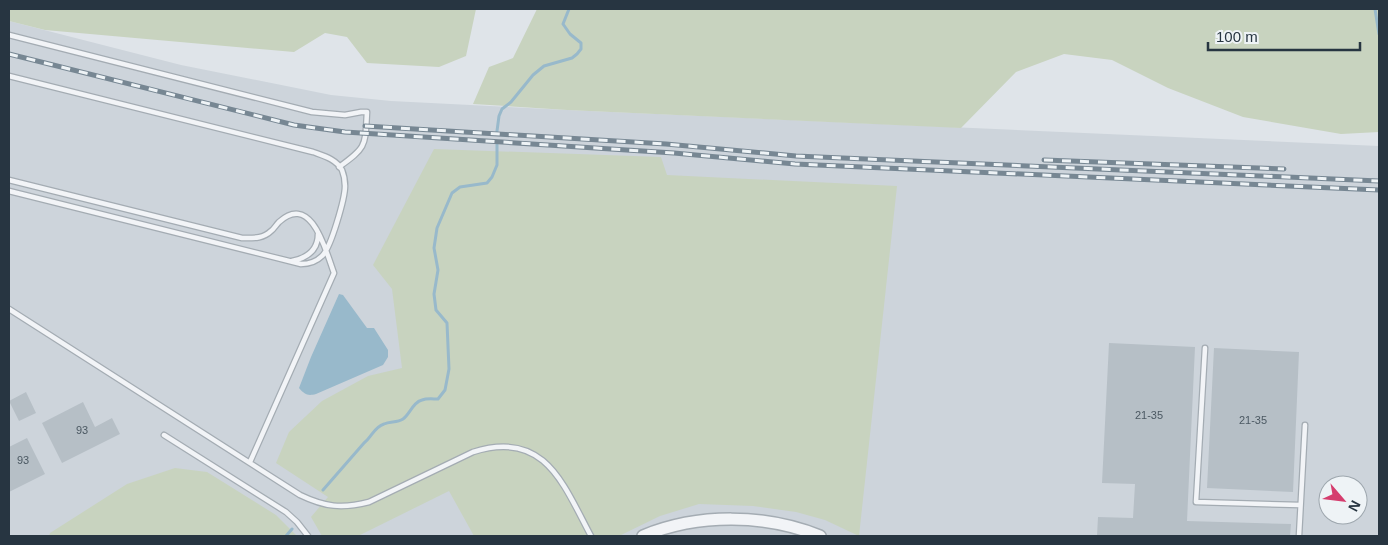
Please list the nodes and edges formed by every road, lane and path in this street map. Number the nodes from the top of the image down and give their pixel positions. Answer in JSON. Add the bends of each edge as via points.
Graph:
{"nodes":[{"id":1,"x":9,"y":35,"type":"edge"},
{"id":2,"x":9,"y":76,"type":"edge"},
{"id":3,"x":339,"y":167,"type":"junction"},
{"id":4,"x":9,"y":180,"type":"edge"},
{"id":5,"x":9,"y":191,"type":"edge"},
{"id":6,"x":317,"y":228,"type":"junction"},
{"id":7,"x":326,"y":252,"type":"junction"},
{"id":8,"x":289,"y":262,"type":"junction"},
{"id":9,"x":9,"y":309,"type":"edge"},
{"id":10,"x":1205,"y":348,"type":"dead end"},
{"id":11,"x":1305,"y":425,"type":"dead end"},
{"id":12,"x":164,"y":435,"type":"dead end"},
{"id":13,"x":250,"y":462,"type":"junction"},
{"id":14,"x":1300,"y":505,"type":"junction"},
{"id":15,"x":308,"y":536,"type":"edge"},
{"id":16,"x":591,"y":536,"type":"edge"},
{"id":17,"x":643,"y":536,"type":"edge"},
{"id":18,"x":820,"y":536,"type":"edge"},
{"id":19,"x":1299,"y":536,"type":"edge"}],
"edges":[{"from":1,"to":3,"type":"lane","via":[[312,112],[345,115],[368,112],[363,147]]},
{"from":2,"to":3,"type":"lane","via":[[313,152],[326,156]]},
{"from":3,"to":7,"type":"lane","via":[[343,171],[345,187]]},
{"from":4,"to":6,"type":"lane","via":[[242,238],[264,236],[286,217],[295,214],[312,221]]},
{"from":5,"to":8,"type":"lane"},
{"from":6,"to":7,"type":"lane"},
{"from":6,"to":8,"type":"lane","via":[[319,235],[314,249],[301,259]]},
{"from":7,"to":8,"type":"lane","via":[[308,264]]},
{"from":7,"to":13,"type":"lane","via":[[334,273]]},
{"from":9,"to":13,"type":"lane"},
{"from":10,"to":14,"type":"lane","via":[[1196,502]]},
{"from":11,"to":14,"type":"lane"},
{"from":12,"to":15,"type":"lane","via":[[286,512]]},
{"from":13,"to":16,"type":"lane","via":[[300,495],[339,507],[368,502],[473,452],[489,447],[514,447],[537,456],[557,475]]},
{"from":14,"to":19,"type":"lane"},
{"from":17,"to":18,"type":"street","via":[[691,523],[737,519],[775,523]]}]}
